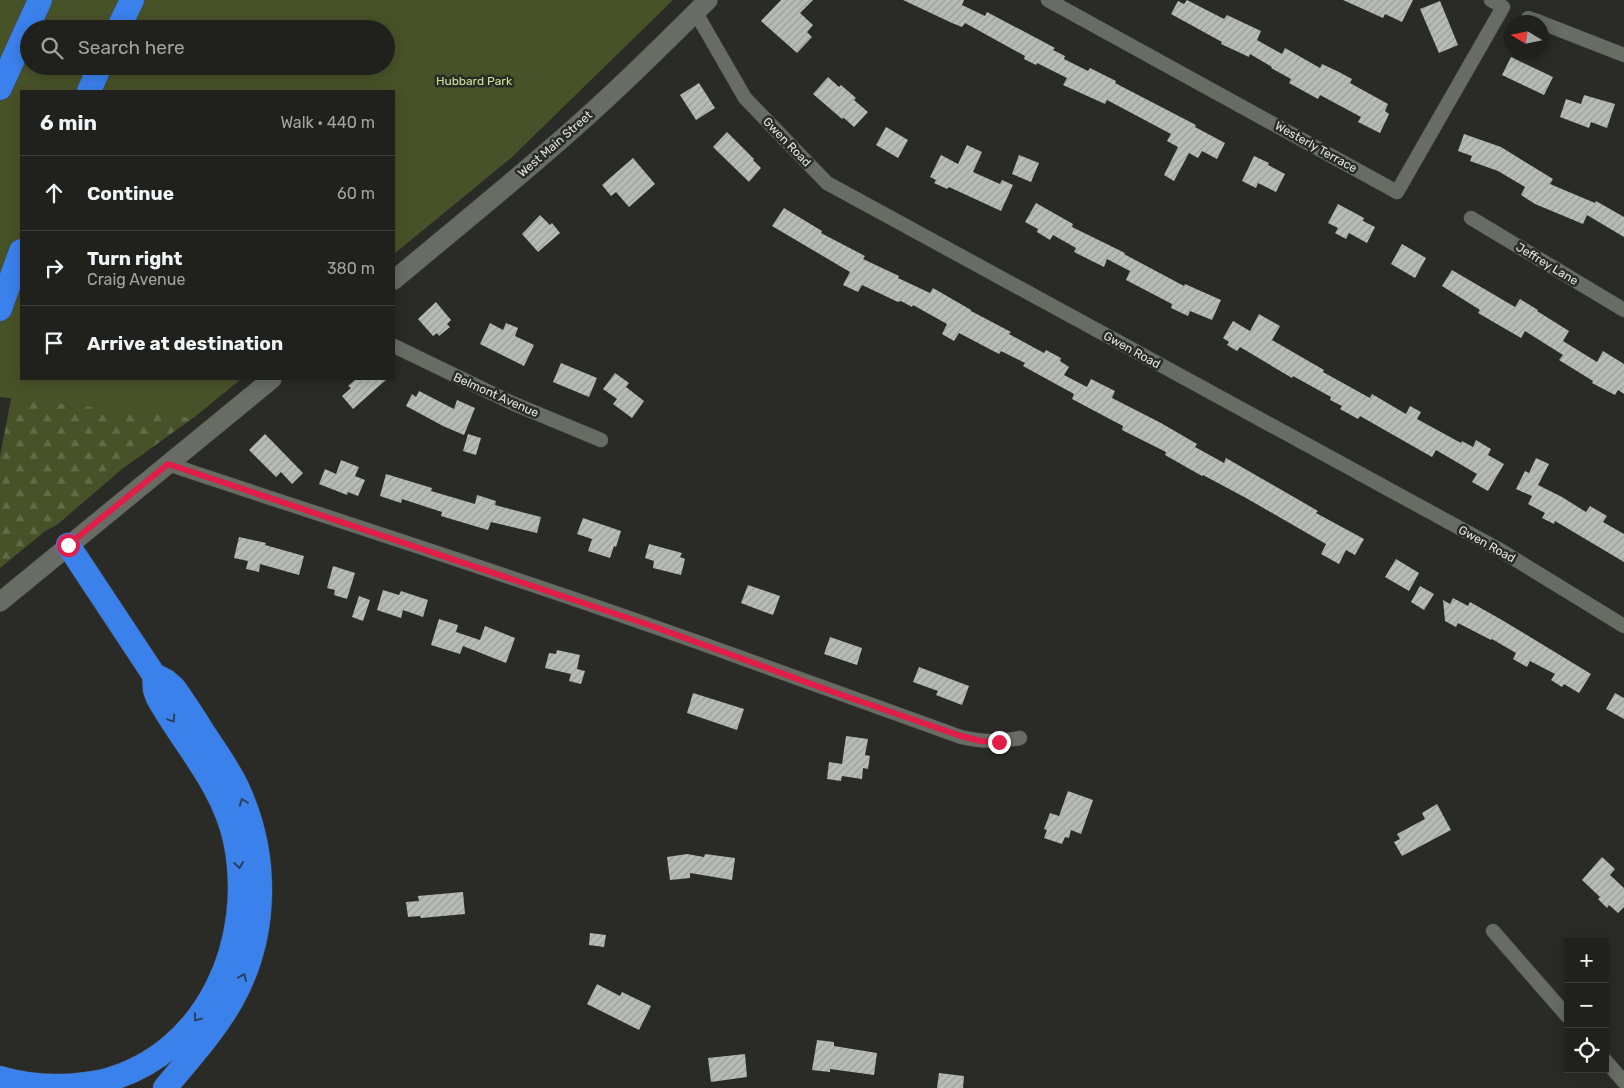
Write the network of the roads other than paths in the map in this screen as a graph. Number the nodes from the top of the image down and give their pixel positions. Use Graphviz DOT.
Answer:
graph roads {
  1 [pos="40,0"];
  2 [pos="132,0"];
  3 [pos="1048,0"];
  4 [pos="1497,3"];
  5 [pos="702,6"];
  6 [pos="31,20"];
  7 [pos="122,20"];
  8 [pos="1549,26"];
  9 [pos="20,36"];
  10 [pos="20,44"];
  11 [pos="1624,54"];
  12 [pos="0,62"];
  13 [pos="96,75"];
  14 [pos="0,88"];
  15 [pos="89,90"];
  16 [pos="1471,218"];
  17 [pos="20,254"];
  18 [pos="395,279"];
  19 [pos="0,309"];
  20 [pos="1624,310"];
  21 [pos="395,346"];
  22 [pos="271,380"];
  23 [pos="601,440"];
  24 [pos="168,464"];
  25 [pos="68,545"];
  26 [pos="0,602"];
  27 [pos="1624,626"];
  28 [pos="154,676"];
  29 [pos="1020,738"];
  30 [pos="1493,931"];
  31 [pos="1564,1012"];
  32 [pos="1609,1065"];
  33 [pos="0,1078"];
  34 [pos="1624,1082"];
  35 [pos="165,1088"];
  1 -- 6 [label="highway"];
  2 -- 7 [label="highway"];
  3 -- 4 [label="street, Westerly Terrace"];
  5 -- 18 [label="main road, West Main Street"];
  5 -- 27 [label="street, Gwen Road"];
  8 -- 11 [label="street"];
  9 -- 12 [label="highway"];
  10 -- 14 [label="highway"];
  13 -- 15 [label="highway"];
  16 -- 20 [label="street, Jeffrey Lane"];
  17 -- 19 [label="highway"];
  21 -- 23 [label="street, Belmont Avenue"];
  22 -- 24 [label="main road"];
  24 -- 25 [label="main road"];
  24 -- 29 [label="street"];
  25 -- 26 [label="main road"];
  25 -- 28 [label="highway"];
  28 -- 33 [label="highway, one-way"];
  35 -- 28 [label="highway, one-way"];
  30 -- 31 [label="street"];
  32 -- 34 [label="street"];
}
